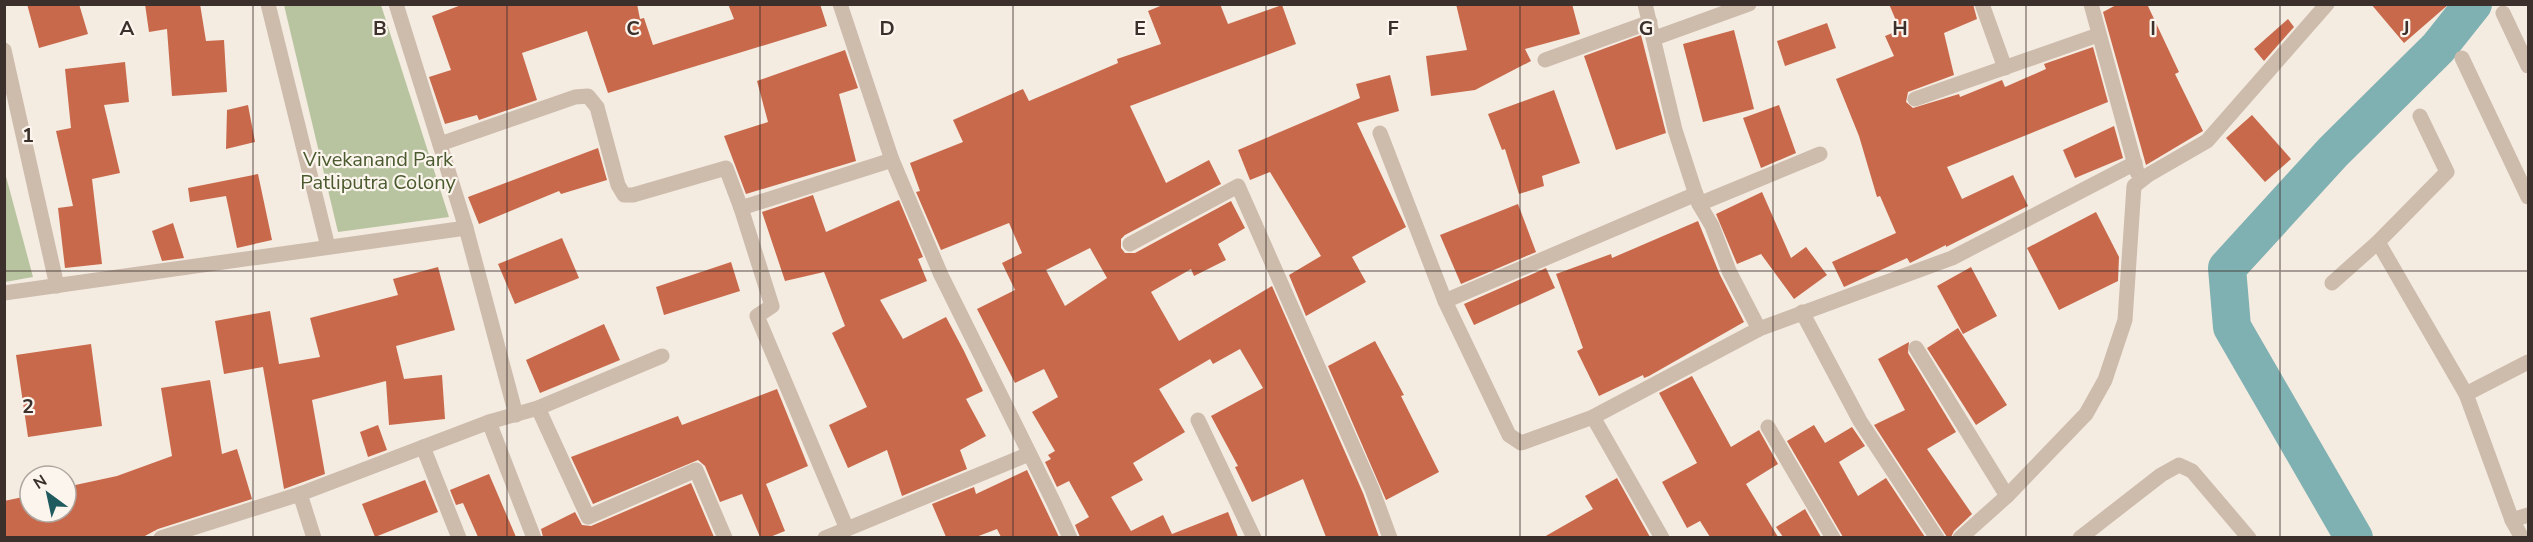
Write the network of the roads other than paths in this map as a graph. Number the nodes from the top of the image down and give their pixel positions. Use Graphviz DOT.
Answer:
graph roads {
  1 [pos="268,4"];
  2 [pos="396,4"];
  3 [pos="840,4"];
  4 [pos="1646,4"];
  5 [pos="1749,4"];
  6 [pos="1982,4"];
  7 [pos="2091,4"];
  8 [pos="2327,4"];
  9 [pos="2503,13"];
  10 [pos="1650,22"];
  11 [pos="2098,35"];
  12 [pos="1655,38"];
  13 [pos="4,50"];
  14 [pos="2462,58"];
  15 [pos="1545,60"];
  16 [pos="2529,66"];
  17 [pos="2005,68"];
  18 [pos="1915,99"];
  19 [pos="2420,116"];
  20 [pos="1380,133"];
  21 [pos="440,144"];
  22 [pos="1820,154"];
  23 [pos="892,160"];
  24 [pos="2135,163"];
  25 [pos="2139,181"];
  26 [pos="2529,197"];
  27 [pos="1697,199"];
  28 [pos="741,208"];
  29 [pos="466,228"];
  30 [pos="2378,242"];
  31 [pos="1130,244"];
  32 [pos="328,247"];
  33 [pos="2332,283"];
  34 [pos="57,286"];
  35 [pos="4,293"];
  36 [pos="1445,301"];
  37 [pos="1802,312"];
  38 [pos="1759,329"];
  39 [pos="1916,348"];
  40 [pos="662,356"];
  41 [pos="2529,362"];
  42 [pos="2466,394"];
  43 [pos="538,408"];
  44 [pos="516,415"];
  45 [pos="1593,417"];
  46 [pos="1198,420"];
  47 [pos="489,422"];
  48 [pos="1768,427"];
  49 [pos="423,447"];
  50 [pos="1029,453"];
  51 [pos="300,494"];
  52 [pos="2007,496"];
  53 [pos="2529,515"];
  54 [pos="2512,520"];
  55 [pos="847,529"];
  56 [pos="161,537"];
  57 [pos="314,537"];
  58 [pos="459,537"];
  59 [pos="534,537"];
  60 [pos="725,537"];
  61 [pos="825,537"];
  62 [pos="1070,537"];
  63 [pos="1254,537"];
  64 [pos="1390,537"];
  65 [pos="1662,537"];
  66 [pos="1833,537"];
  67 [pos="1937,537"];
  68 [pos="1960,537"];
  69 [pos="2080,537"];
  70 [pos="2250,537"];
  71 [pos="2522,537"];
  1 -- 32 [label="street"];
  2 -- 21 [label="street"];
  3 -- 23 [label="street"];
  4 -- 10 [label="street"];
  5 -- 12 [label="street"];
  6 -- 17 [label="street"];
  7 -- 11 [label="street"];
  8 -- 25 [label="street"];
  9 -- 16 [label="street"];
  10 -- 12 [label="street"];
  10 -- 15 [label="street"];
  11 -- 17 [label="street"];
  11 -- 24 [label="street"];
  12 -- 27 [label="street"];
  13 -- 34 [label="street"];
  14 -- 26 [label="street"];
  17 -- 18 [label="street"];
  19 -- 30 [label="street"];
  20 -- 36 [label="street"];
  21 -- 28 [label="street"];
  21 -- 29 [label="street"];
  22 -- 27 [label="street"];
  23 -- 28 [label="street"];
  23 -- 50 [label="street"];
  24 -- 25 [label="street"];
  24 -- 37 [label="street"];
  25 -- 52 [label="street"];
  27 -- 36 [label="street"];
  27 -- 38 [label="street"];
  28 -- 55 [label="street"];
  29 -- 32 [label="street"];
  29 -- 44 [label="street"];
  30 -- 33 [label="street"];
  30 -- 42 [label="street"];
  31 -- 64 [label="street"];
  32 -- 34 [label="street"];
  34 -- 35 [label="street"];
  36 -- 45 [label="street"];
  37 -- 38 [label="street"];
  37 -- 67 [label="street"];
  38 -- 45 [label="street"];
  39 -- 52 [label="street"];
  40 -- 43 [label="street"];
  41 -- 42 [label="street"];
  42 -- 54 [label="street"];
  43 -- 44 [label="street"];
  43 -- 60 [label="street"];
  44 -- 47 [label="street"];
  45 -- 65 [label="street"];
  46 -- 63 [label="street"];
  47 -- 49 [label="street"];
  47 -- 59 [label="street"];
  48 -- 66 [label="street"];
  49 -- 51 [label="street"];
  49 -- 58 [label="street"];
  50 -- 55 [label="street"];
  50 -- 62 [label="street"];
  51 -- 56 [label="street"];
  51 -- 57 [label="street"];
  52 -- 68 [label="street"];
  53 -- 54 [label="street"];
  54 -- 71 [label="street"];
  55 -- 61 [label="street"];
  69 -- 70 [label="street"];
}
